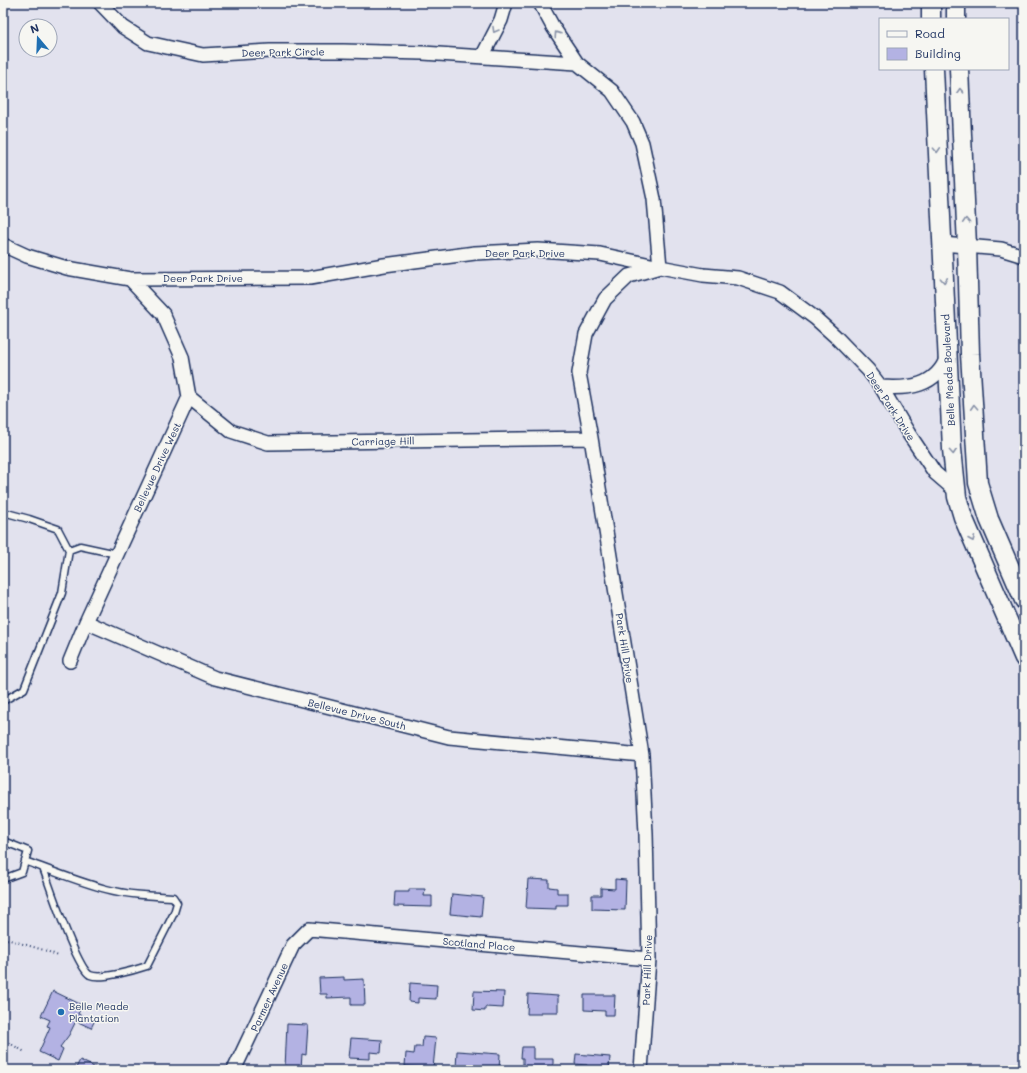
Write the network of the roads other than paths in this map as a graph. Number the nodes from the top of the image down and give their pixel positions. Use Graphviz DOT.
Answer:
graph roads {
  1 [pos="100,3"];
  2 [pos="506,3"];
  3 [pos="540,3"];
  4 [pos="931,3"];
  5 [pos="956,3"];
  6 [pos="931,18"];
  7 [pos="956,18"];
  8 [pos="482,57"];
  9 [pos="577,63"];
  10 [pos="934,70"];
  11 [pos="959,70"];
  12 [pos="962,124"];
  13 [pos="936,125"];
  14 [pos="942,244"];
  15 [pos="3,245"];
  16 [pos="967,246"];
  17 [pos="1024,256"];
  18 [pos="660,267"];
  19 [pos="130,279"];
  20 [pos="948,353"];
  21 [pos="970,354"];
  22 [pos="881,387"];
  23 [pos="189,397"];
  24 [pos="591,438"];
  25 [pos="979,487"];
  26 [pos="957,492"];
  27 [pos="3,512"];
  28 [pos="69,550"];
  29 [pos="117,554"];
  30 [pos="1024,600"];
  31 [pos="86,622"];
  32 [pos="1024,658"];
  33 [pos="70,661"];
  34 [pos="3,701"];
  35 [pos="642,755"];
  36 [pos="3,841"];
  37 [pos="25,861"];
  38 [pos="43,868"];
  39 [pos="3,879"];
  40 [pos="310,929"];
  41 [pos="649,959"];
  42 [pos="234,1070"];
  43 [pos="641,1070"];
  1 -- 8 [label="street, Deer Park Circle"];
  2 -- 8 [label="street, one-way"];
  9 -- 3 [label="street, one-way"];
  4 -- 6 [label="main road"];
  5 -- 7 [label="main road"];
  8 -- 9 [label="street, Deer Park Circle"];
  9 -- 18 [label="street"];
  10 -- 13 [label="main road, Belle Meade Boulevard"];
  12 -- 11 [label="main road, one-way"];
  12 -- 13 [label="main road"];
  16 -- 12 [label="main road, one-way"];
  13 -- 14 [label="main road, Belle Meade Boulevard, one-way"];
  14 -- 16 [label="street"];
  14 -- 20 [label="main road, Belle Meade Boulevard, one-way"];
  15 -- 19 [label="street, Deer Park Drive"];
  16 -- 17 [label="street"];
  16 -- 21 [label="main road"];
  18 -- 19 [label="street, Deer Park Drive"];
  18 -- 22 [label="street, Deer Park Drive"];
  18 -- 24 [label="street, Park Hill Drive"];
  19 -- 23 [label="street"];
  20 -- 21 [label="main road"];
  20 -- 22 [label="street"];
  20 -- 26 [label="main road, Belle Meade Boulevard, one-way"];
  25 -- 21 [label="main road, one-way"];
  22 -- 26 [label="street, Deer Park Drive"];
  23 -- 24 [label="street, Carriage Hill"];
  23 -- 29 [label="street, Bellevue Drive West"];
  24 -- 35 [label="street, Park Hill Drive"];
  25 -- 26 [label="main road"];
  25 -- 30 [label="main road"];
  26 -- 32 [label="main road, Belle Meade Boulevard, one-way"];
  27 -- 28 [label="lane"];
  28 -- 29 [label="lane"];
  28 -- 34 [label="lane"];
  29 -- 31 [label="street, Bellevue Drive West"];
  31 -- 33 [label="street, Bellevue Drive West"];
  31 -- 35 [label="street, Bellevue Drive South"];
  35 -- 41 [label="street, Park Hill Drive"];
  36 -- 37 [label="lane"];
  37 -- 38 [label="lane"];
  37 -- 39 [label="lane"];
  38 -- 38 [label="lane"];
  40 -- 41 [label="street, Scotland Place"];
  40 -- 42 [label="street, Parmer Avenue"];
  41 -- 43 [label="street, Park Hill Drive"];
}
